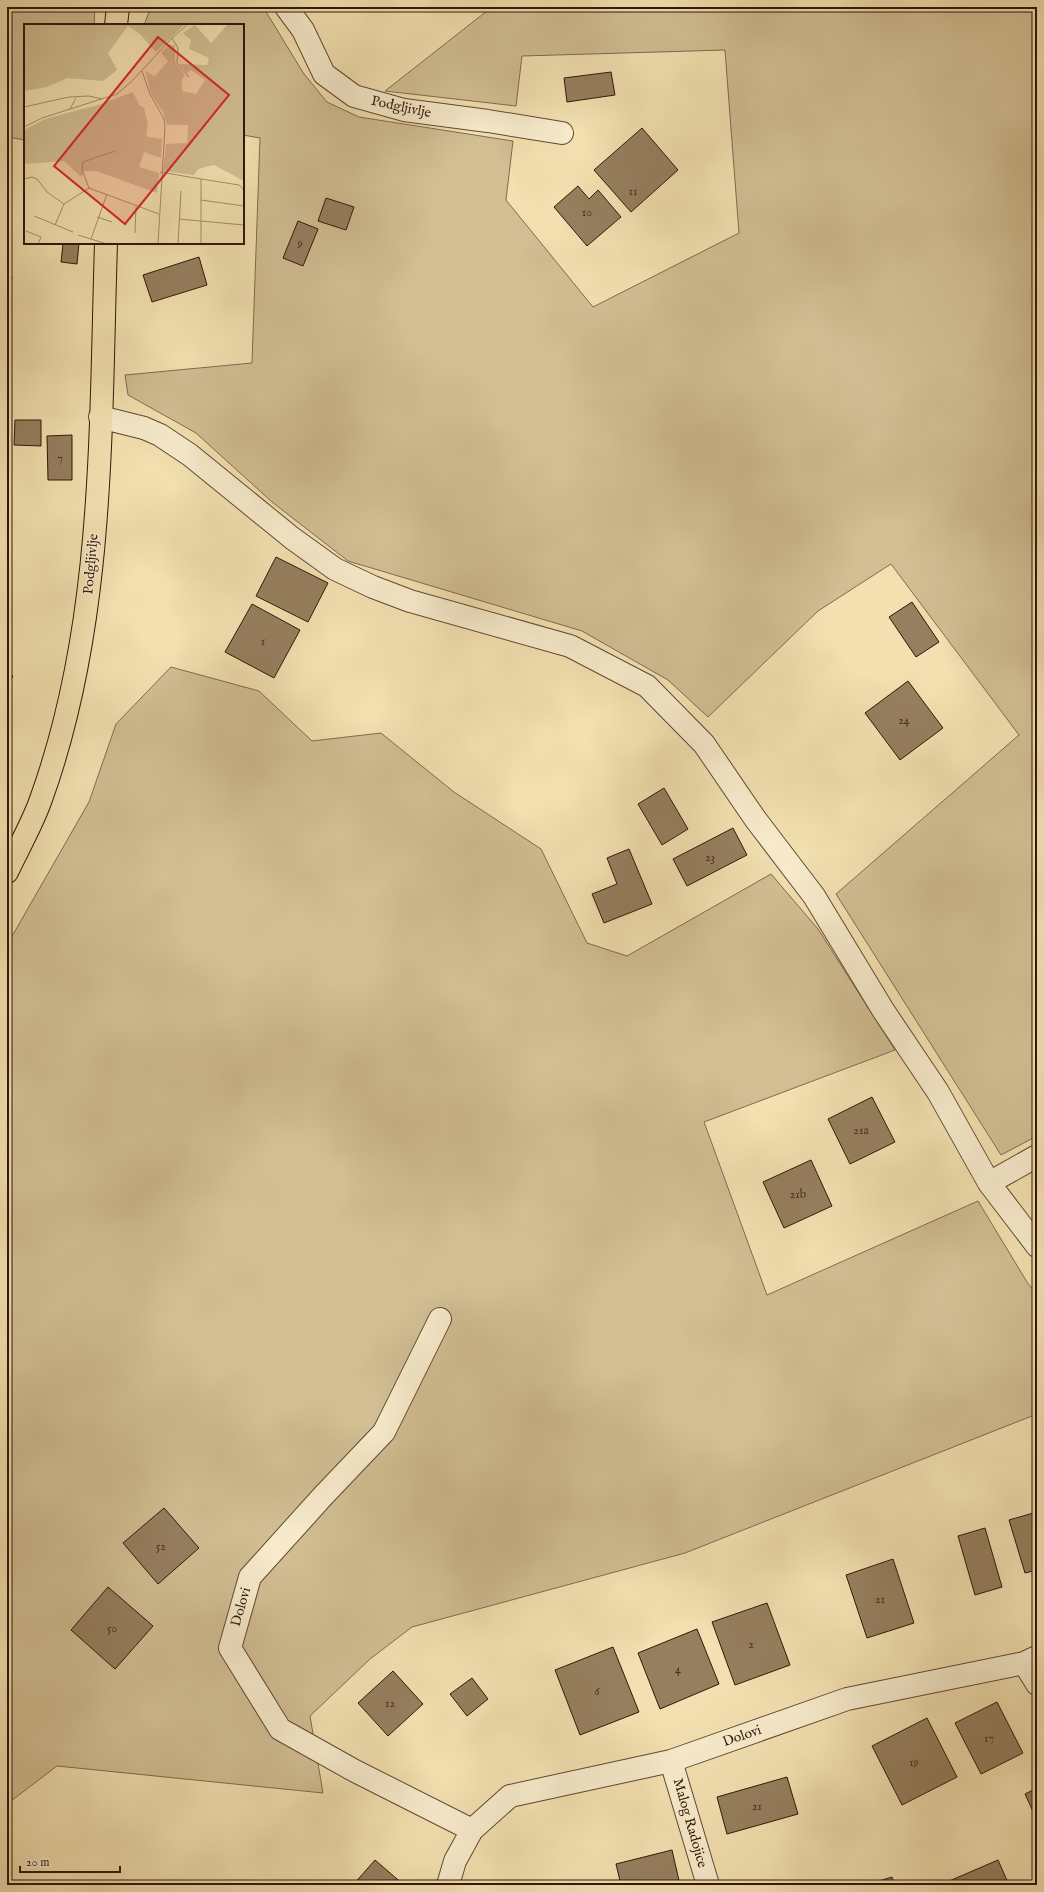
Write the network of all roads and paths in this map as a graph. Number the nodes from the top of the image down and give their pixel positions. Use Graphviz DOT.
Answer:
graph roads {
  1 [pos="118,7"];
  2 [pos="286,7"];
  3 [pos="116,24"];
  4 [pos="562,133"];
  5 [pos="106,244"];
  6 [pos="100,417"];
  7 [pos="7,872"];
  8 [pos="1037,1156"];
  9 [pos="989,1182"];
  10 [pos="1037,1246"];
  11 [pos="440,1319"];
  12 [pos="1031,1660"];
  13 [pos="1037,1684"];
  14 [pos="671,1761"];
  15 [pos="472,1830"];
  16 [pos="448,1885"];
  17 [pos="708,1885"];
  1 -- 3 [label="main road"];
  2 -- 4 [label="street, Podgljivlje"];
  5 -- 6 [label="main road, Podgljivlje"];
  6 -- 7 [label="main road, Podgljivlje"];
  6 -- 9 [label="street"];
  8 -- 9 [label="street"];
  9 -- 10 [label="street"];
  11 -- 15 [label="street, Dolovi"];
  12 -- 13 [label="street, Dolovi"];
  12 -- 14 [label="street, Dolovi"];
  14 -- 15 [label="street, Dolovi"];
  14 -- 17 [label="street, Malog Radojice"];
  15 -- 16 [label="street, Dolovi"];
}
